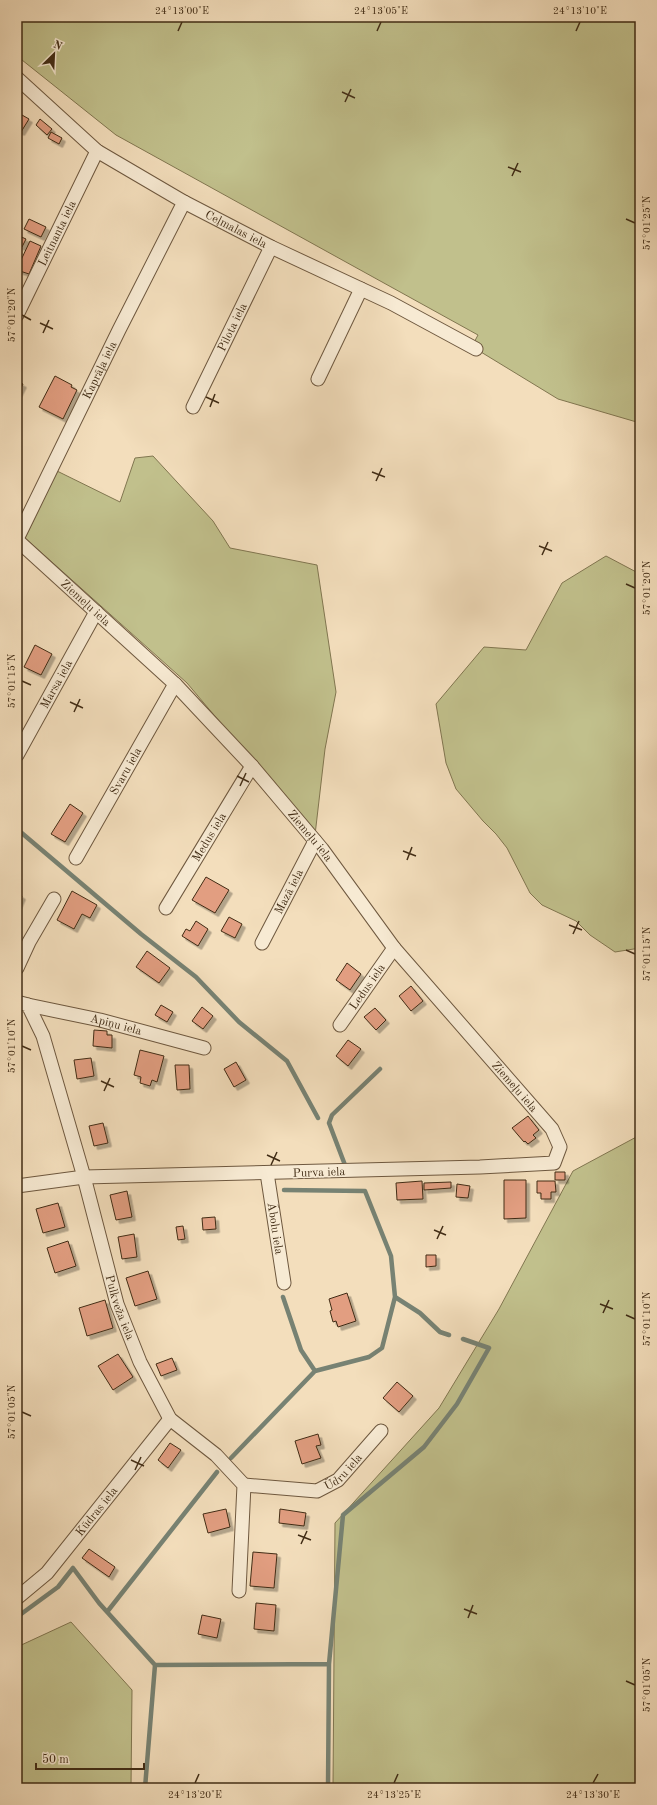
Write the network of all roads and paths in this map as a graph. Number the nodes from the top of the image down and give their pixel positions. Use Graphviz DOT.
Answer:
graph roads {
  1 [pos="17,78"];
  2 [pos="97,151"];
  3 [pos="184,202"];
  4 [pos="270,247"];
  5 [pos="361,289"];
  6 [pos="17,315"];
  7 [pos="476,349"];
  8 [pos="318,379"];
  9 [pos="193,406"];
  10 [pos="17,540"];
  11 [pos="96,612"];
  12 [pos="175,684"];
  13 [pos="17,755"];
  14 [pos="252,766"];
  15 [pos="315,841"];
  16 [pos="76,858"];
  17 [pos="54,899"];
  18 [pos="166,908"];
  19 [pos="262,943"];
  20 [pos="394,948"];
  21 [pos="17,968"];
  22 [pos="23,1003"];
  23 [pos="340,1025"];
  24 [pos="204,1048"];
  25 [pos="554,1163"];
  26 [pos="268,1173"];
  27 [pos="84,1177"];
  28 [pos="17,1186"];
  29 [pos="284,1283"];
  30 [pos="170,1419"];
  31 [pos="381,1431"];
  32 [pos="244,1486"];
  33 [pos="239,1591"];
  34 [pos="17,1598"];
  1 -- 2 [label="street, Ceļmalas iela"];
  2 -- 3 [label="street, Ceļmalas iela"];
  2 -- 6 [label="street, Leitnanta iela"];
  3 -- 4 [label="street, Ceļmalas iela"];
  3 -- 10 [label="street, Kaprāļa iela"];
  4 -- 5 [label="street, Ceļmalas iela"];
  4 -- 9 [label="street, Pilota iela"];
  5 -- 7 [label="street, Ceļmalas iela"];
  5 -- 8 [label="street"];
  10 -- 11 [label="street, Ziemeļu iela"];
  11 -- 12 [label="street, Ziemeļu iela"];
  11 -- 13 [label="street, Marsa iela"];
  12 -- 14 [label="street, Ziemeļu iela"];
  12 -- 16 [label="street, Svaru iela"];
  14 -- 15 [label="street, Ziemeļu iela"];
  14 -- 18 [label="street, Medus iela"];
  15 -- 19 [label="street, Mazā iela"];
  15 -- 20 [label="street, Ziemeļu iela"];
  17 -- 21 [label="street"];
  20 -- 23 [label="street, Ledus iela"];
  20 -- 25 [label="street, Ziemeļu iela"];
  22 -- 24 [label="street, Apiņu iela"];
  22 -- 27 [label="street, Pulkveža iela"];
  25 -- 26 [label="street, Purva iela"];
  26 -- 27 [label="street, Purva iela"];
  26 -- 29 [label="street, Ābolu iela"];
  27 -- 28 [label="street, Purva iela"];
  27 -- 30 [label="street, Pulkveža iela"];
  30 -- 32 [label="street, Pulkveža iela"];
  30 -- 34 [label="street, Kūdras iela"];
  31 -- 32 [label="street, Ūdru iela"];
  32 -- 33 [label="street"];
}
